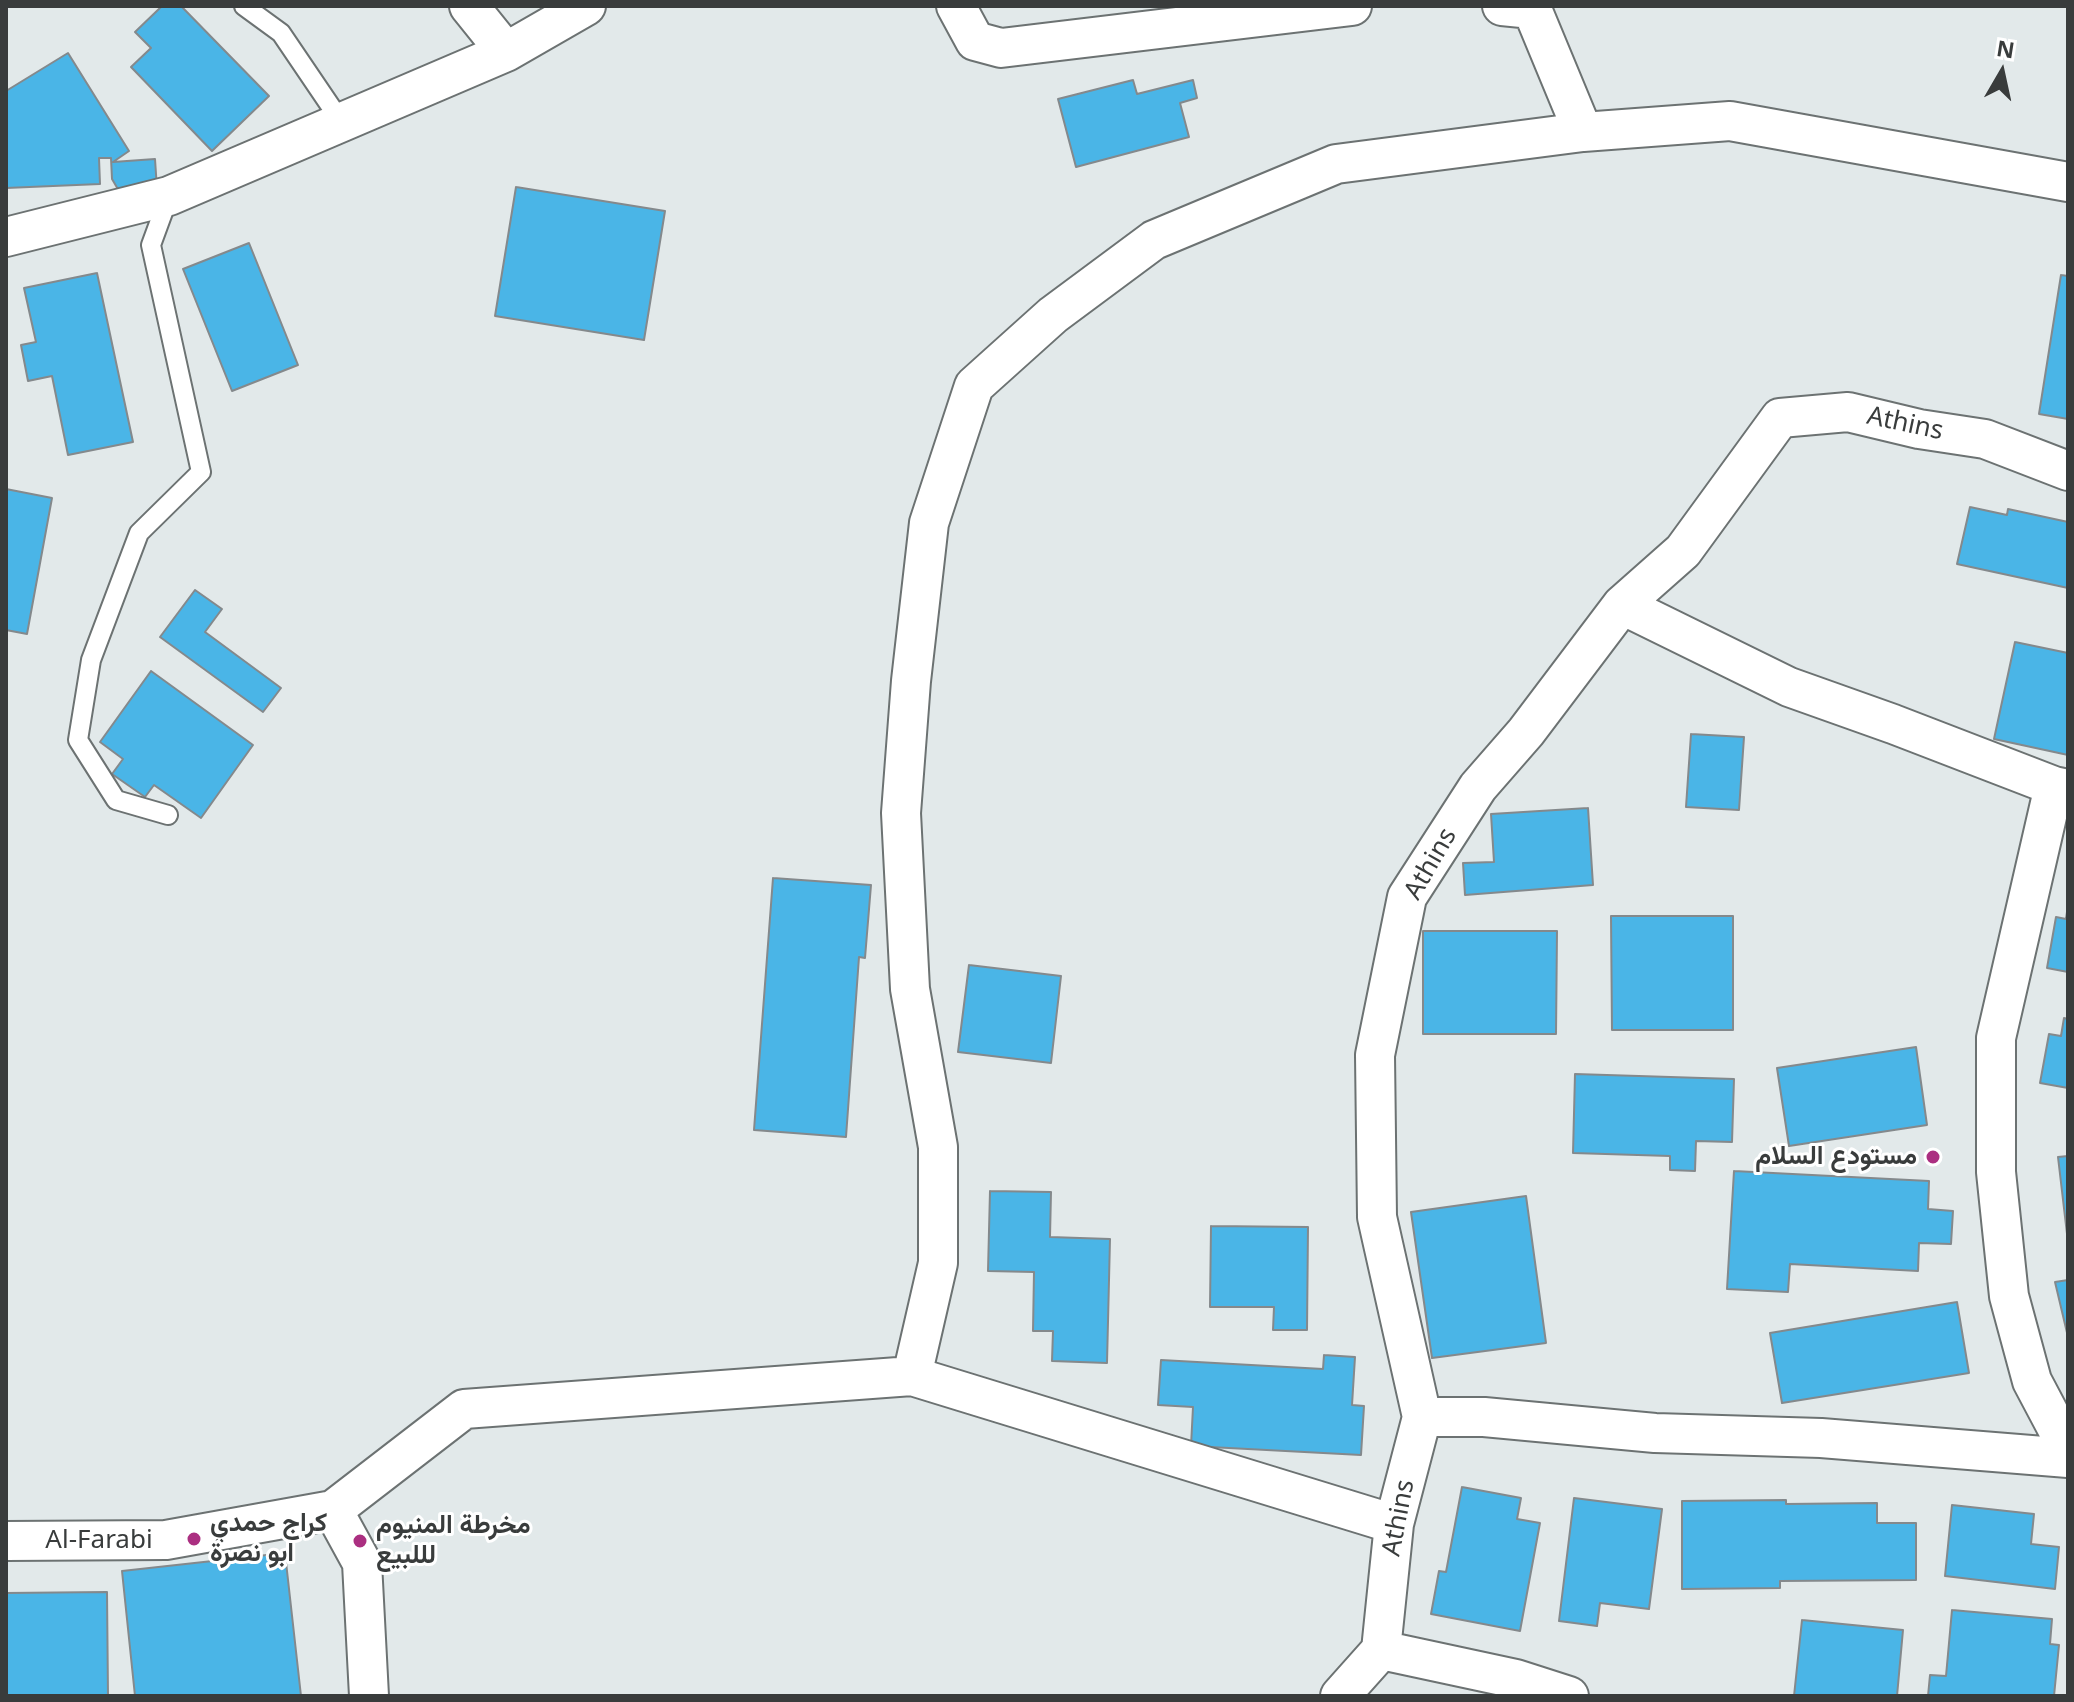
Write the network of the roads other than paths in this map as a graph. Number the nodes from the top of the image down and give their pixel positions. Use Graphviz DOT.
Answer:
graph roads {
  1 [pos="244,6"];
  2 [pos="469,6"];
  3 [pos="586,6"];
  4 [pos="956,6"];
  5 [pos="1352,6"];
  6 [pos="1502,6"];
  7 [pos="506,52"];
  8 [pos="342,123"];
  9 [pos="1583,132"];
  10 [pos="2068,182"];
  11 [pos="169,196"];
  12 [pos="6,237"];
  13 [pos="2068,471"];
  14 [pos="1622,605"];
  15 [pos="2061,788"];
  16 [pos="168,815"];
  17 [pos="912,1376"];
  18 [pos="1422,1417"];
  19 [pos="2068,1449"];
  20 [pos="2068,1458"];
  21 [pos="333,1510"];
  22 [pos="1394,1524"];
  23 [pos="6,1541"];
  24 [pos="1381,1650"];
  25 [pos="369,1696"];
  26 [pos="1340,1696"];
  27 [pos="1569,1696"];
  1 -- 8 [label="lane"];
  2 -- 7 [label="street"];
  3 -- 7 [label="street"];
  4 -- 5 [label="street"];
  6 -- 9 [label="street"];
  7 -- 8 [label="street"];
  8 -- 11 [label="street"];
  9 -- 10 [label="street"];
  9 -- 17 [label="street"];
  11 -- 12 [label="street"];
  11 -- 16 [label="lane"];
  13 -- 14 [label="street, Athins"];
  14 -- 15 [label="street"];
  14 -- 18 [label="street, Athins"];
  15 -- 19 [label="street"];
  17 -- 21 [label="street"];
  17 -- 22 [label="street"];
  18 -- 20 [label="street"];
  18 -- 22 [label="street, Athins"];
  21 -- 23 [label="street, Al-Farabi"];
  21 -- 25 [label="street"];
  22 -- 24 [label="street, Athins"];
  24 -- 26 [label="street"];
  24 -- 27 [label="street"];
}
